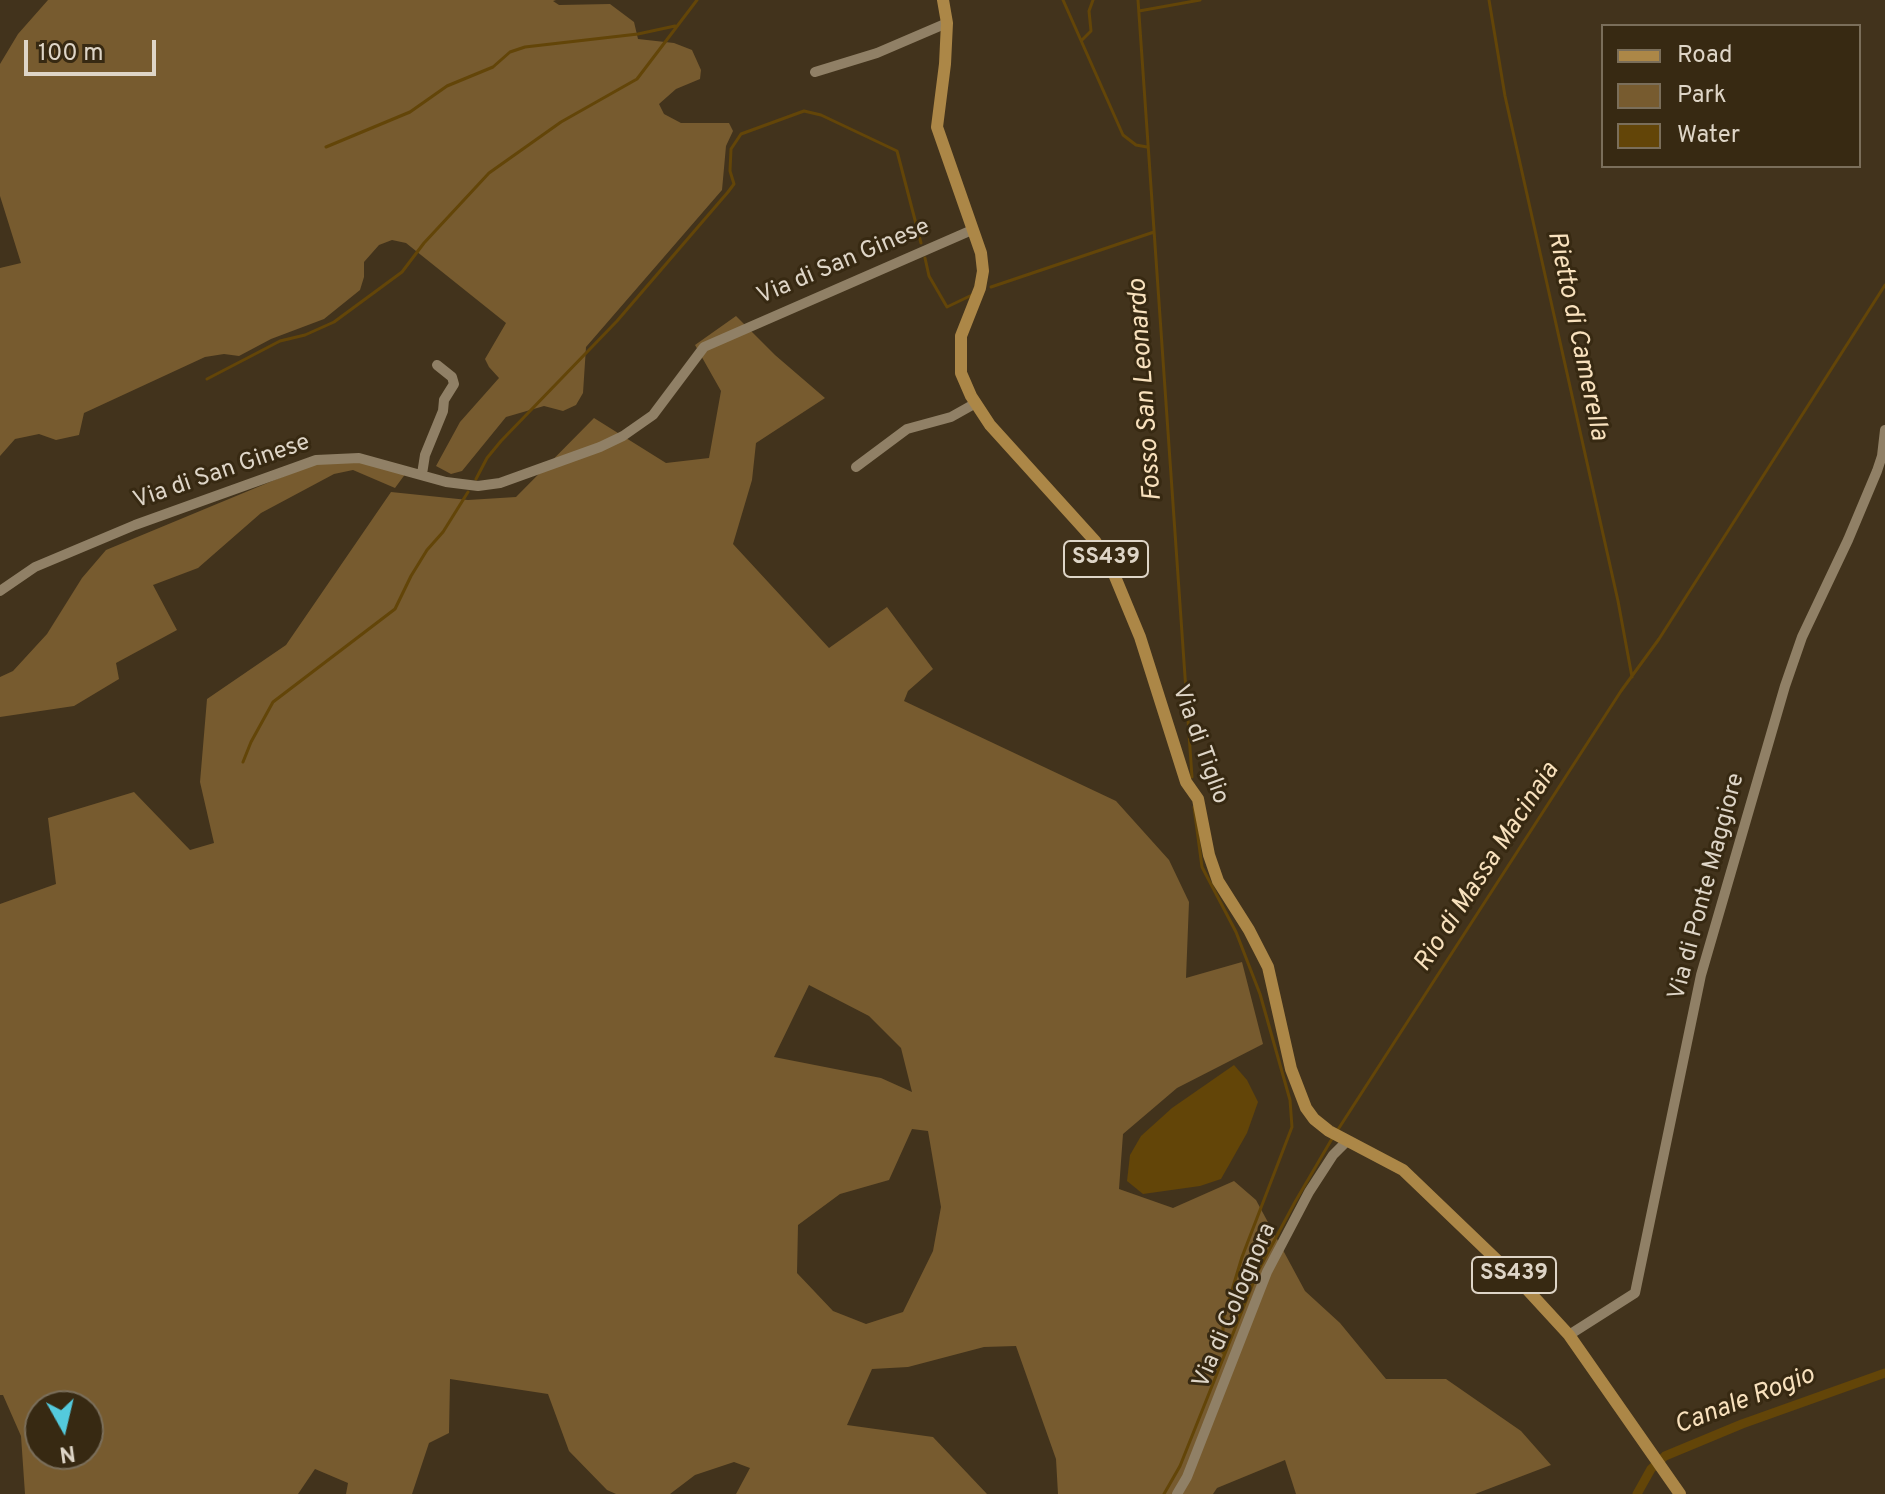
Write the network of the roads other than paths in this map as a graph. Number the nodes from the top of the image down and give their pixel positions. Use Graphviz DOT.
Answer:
graph roads {
  1 [pos="943,0"];
  2 [pos="947,23"];
  3 [pos="815,72"];
  4 [pos="972,230"];
  5 [pos="437,365"];
  6 [pos="976,403"];
  7 [pos="1885,430"];
  8 [pos="856,467"];
  9 [pos="422,474"];
  10 [pos="0,591"];
  11 [pos="1339,1136"];
  12 [pos="1569,1335"];
  13 [pos="1177,1494"];
  14 [pos="1680,1494"];
  1 -- 2 [label="main road, Via di Tiglio / SS439"];
  2 -- 3 [label="street"];
  2 -- 4 [label="main road, Via di Tiglio / SS439"];
  4 -- 6 [label="main road, Via di Tiglio / SS439"];
  4 -- 9 [label="street, Via di San Ginese"];
  5 -- 9 [label="street"];
  6 -- 8 [label="street"];
  6 -- 11 [label="main road, Via di Tiglio / SS439"];
  7 -- 12 [label="street, Via di Ponte Maggiore"];
  9 -- 10 [label="street, Via di San Ginese"];
  11 -- 12 [label="main road, Via di Tiglio / SS439"];
  11 -- 13 [label="street, Via di Colognora"];
  12 -- 14 [label="main road, Via di Tiglio / SS439"];
}
